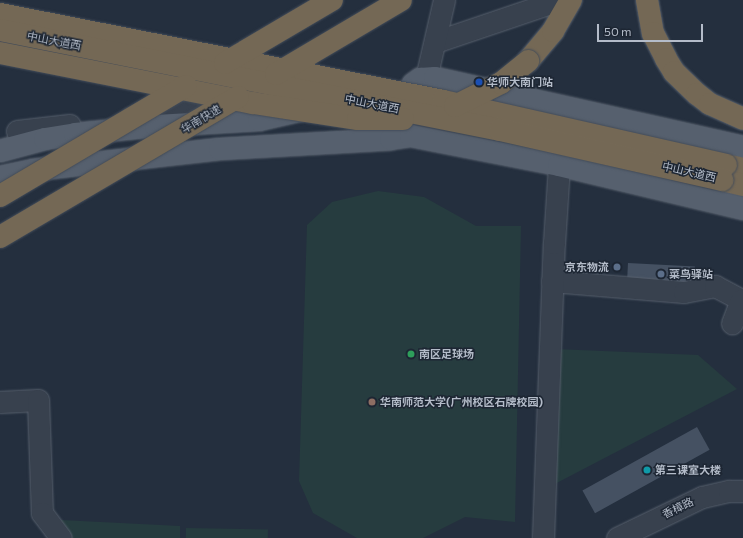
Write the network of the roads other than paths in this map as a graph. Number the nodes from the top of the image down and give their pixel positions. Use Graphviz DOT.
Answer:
graph roads {
  1 [pos="332,0"];
  2 [pos="402,0"];
  3 [pos="559,0"];
  4 [pos="571,0"];
  5 [pos="647,0"];
  6 [pos="448,2"];
  7 [pos="0,14"];
  8 [pos="0,30"];
  9 [pos="434,42"];
  10 [pos="0,53"];
  11 [pos="473,85"];
  12 [pos="415,86"];
  13 [pos="743,119"];
  14 [pos="17,131"];
  15 [pos="411,136"];
  16 [pos="453,144"];
  17 [pos="743,147"];
  18 [pos="0,151"];
  19 [pos="560,165"];
  20 [pos="734,175"];
  21 [pos="0,177"];
  22 [pos="0,196"];
  23 [pos="743,209"];
  24 [pos="0,237"];
  25 [pos="552,281"];
  26 [pos="732,324"];
  27 [pos="0,402"];
  28 [pos="743,491"];
  29 [pos="61,538"];
  30 [pos="543,538"];
  31 [pos="617,538"];
  1 -- 22 [label="highway, bridge"];
  2 -- 24 [label="highway, 华南快速, bridge"];
  3 -- 9 [label="street"];
  4 -- 10 [label="highway, bridge"];
  5 -- 13 [label="highway"];
  6 -- 9 [label="street"];
  7 -- 20 [label="highway, 中山大道西, bridge"];
  8 -- 20 [label="highway, 中山大道西, bridge"];
  9 -- 12 [label="street"];
  11 -- 12 [label="main road"];
  11 -- 16 [label="main road"];
  11 -- 17 [label="main road"];
  12 -- 14 [label="street"];
  12 -- 15 [label="main road"];
  12 -- 18 [label="main road"];
  15 -- 16 [label="main road"];
  15 -- 21 [label="main road"];
  16 -- 19 [label="main road"];
  19 -- 23 [label="main road"];
  19 -- 25 [label="street"];
  25 -- 26 [label="street"];
  25 -- 30 [label="street"];
  27 -- 29 [label="street"];
  28 -- 31 [label="street, 香樟路"];
}
